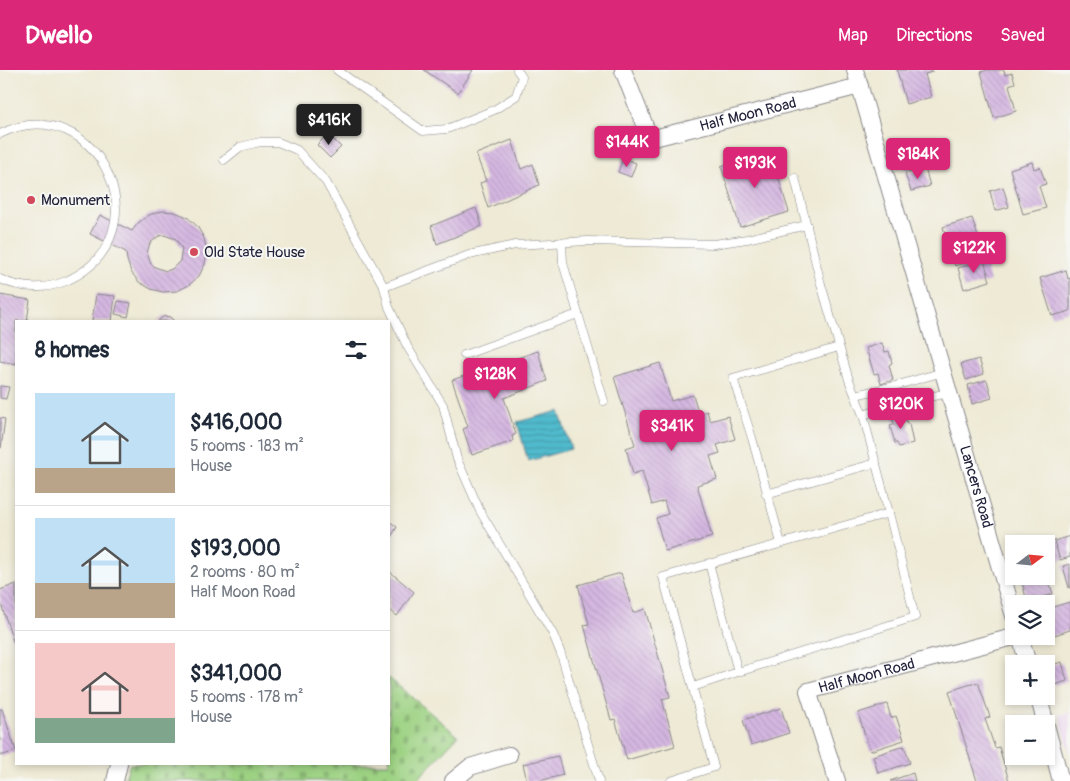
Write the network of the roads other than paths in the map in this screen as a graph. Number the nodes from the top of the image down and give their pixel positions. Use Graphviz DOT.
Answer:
graph roads {
  1 [pos="337,70"];
  2 [pos="517,70"];
  3 [pos="623,70"];
  4 [pos="856,70"];
  5 [pos="860,86"];
  6 [pos="0,134"];
  7 [pos="224,160"];
  8 [pos="796,178"];
  9 [pos="807,225"];
  10 [pos="562,242"];
  11 [pos="0,279"];
  12 [pos="384,287"];
  13 [pos="578,314"];
  14 [pos="839,347"];
  15 [pos="464,355"];
  16 [pos="943,372"];
  17 [pos="949,393"];
  18 [pos="855,395"];
  19 [pos="604,401"];
  20 [pos="863,415"];
  21 [pos="876,463"];
  22 [pos="766,494"];
  23 [pos="889,513"];
  24 [pos="780,543"];
  25 [pos="709,563"];
  26 [pos="1008,595"];
  27 [pos="1005,639"];
  28 [pos="738,672"];
  29 [pos="693,687"];
  30 [pos="509,756"];
  31 [pos="1055,758"];
  32 [pos="119,765"];
  33 [pos="115,781"];
  34 [pos="453,781"];
  35 [pos="599,781"];
  36 [pos="671,781"];
  37 [pos="837,781"];
  38 [pos="1061,781"];
  1 -- 2 [label="lane"];
  3 -- 5 [label="street, Half Moon Road"];
  4 -- 5 [label="street, Lancers Road"];
  5 -- 16 [label="street, Lancers Road"];
  6 -- 11 [label="lane"];
  7 -- 12 [label="lane"];
  8 -- 9 [label="lane"];
  9 -- 10 [label="lane"];
  9 -- 14 [label="lane"];
  10 -- 12 [label="lane"];
  10 -- 13 [label="lane"];
  12 -- 35 [label="lane"];
  13 -- 15 [label="lane"];
  13 -- 19 [label="lane"];
  14 -- 18 [label="lane"];
  14 -- 22 [label="lane"];
  16 -- 17 [label="street, Lancers Road"];
  16 -- 18 [label="lane"];
  17 -- 20 [label="lane"];
  17 -- 26 [label="street, Lancers Road"];
  18 -- 20 [label="lane"];
  20 -- 21 [label="lane"];
  21 -- 22 [label="lane"];
  21 -- 23 [label="lane"];
  22 -- 24 [label="lane"];
  23 -- 24 [label="lane"];
  23 -- 28 [label="lane"];
  24 -- 25 [label="lane"];
  25 -- 28 [label="lane"];
  25 -- 29 [label="lane"];
  27 -- 37 [label="street, Half Moon Road"];
  28 -- 29 [label="lane"];
  29 -- 36 [label="lane"];
  30 -- 34 [label="street"];
  31 -- 38 [label="street"];
  32 -- 33 [label="street"];
}
